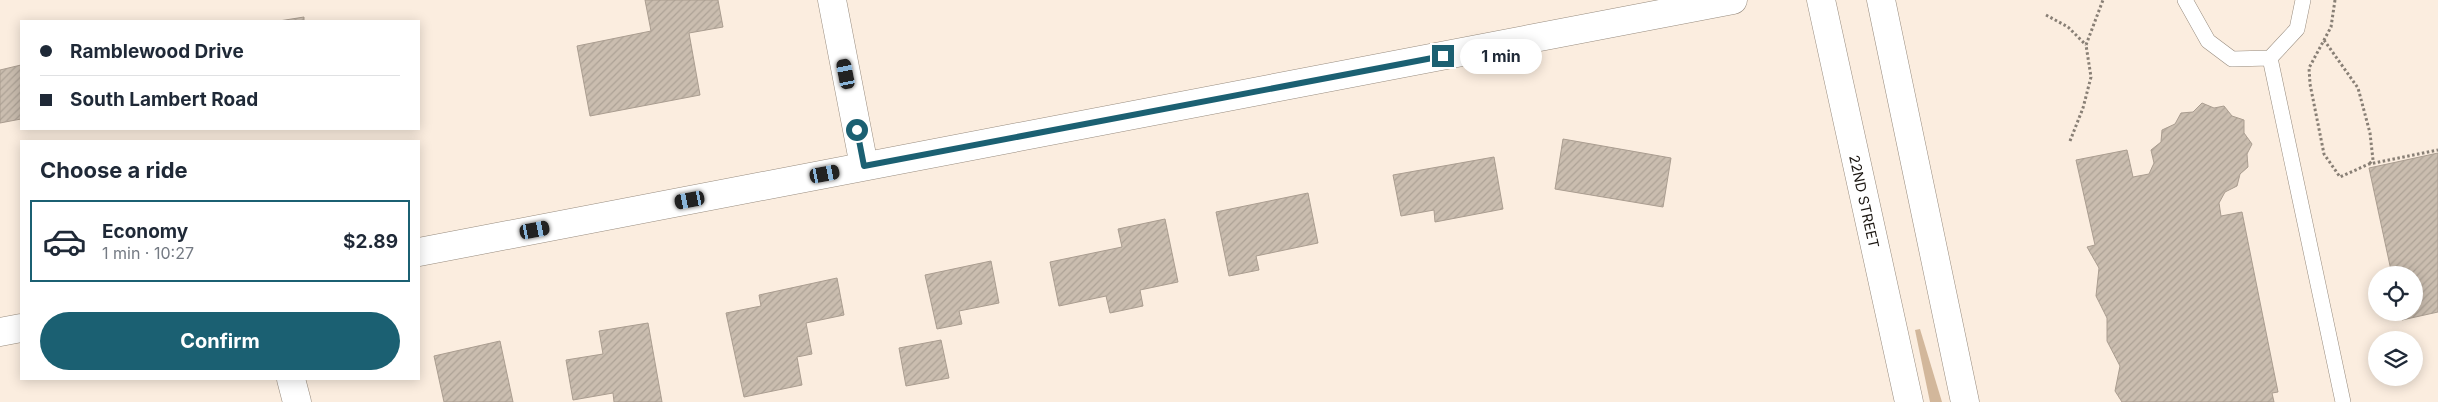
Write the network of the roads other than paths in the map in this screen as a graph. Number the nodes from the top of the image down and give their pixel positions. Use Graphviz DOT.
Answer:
graph roads {
  1 [pos="832,0"];
  2 [pos="1733,0"];
  3 [pos="1821,0"];
  4 [pos="1881,0"];
  5 [pos="2185,0"];
  6 [pos="2303,0"];
  7 [pos="2270,58"];
  8 [pos="864,166"];
  9 [pos="420,252"];
  10 [pos="20,328"];
  11 [pos="0,332"];
  12 [pos="291,380"];
  13 [pos="297,402"];
  14 [pos="1909,402"];
  15 [pos="1965,402"];
  16 [pos="2343,402"];
  1 -- 8 [label="street"];
  2 -- 8 [label="street"];
  3 -- 14 [label="street, 22ND STREET"];
  4 -- 15 [label="street"];
  5 -- 7 [label="lane"];
  6 -- 7 [label="lane"];
  7 -- 16 [label="lane"];
  8 -- 9 [label="street"];
  10 -- 11 [label="street"];
  12 -- 13 [label="street"];
}
